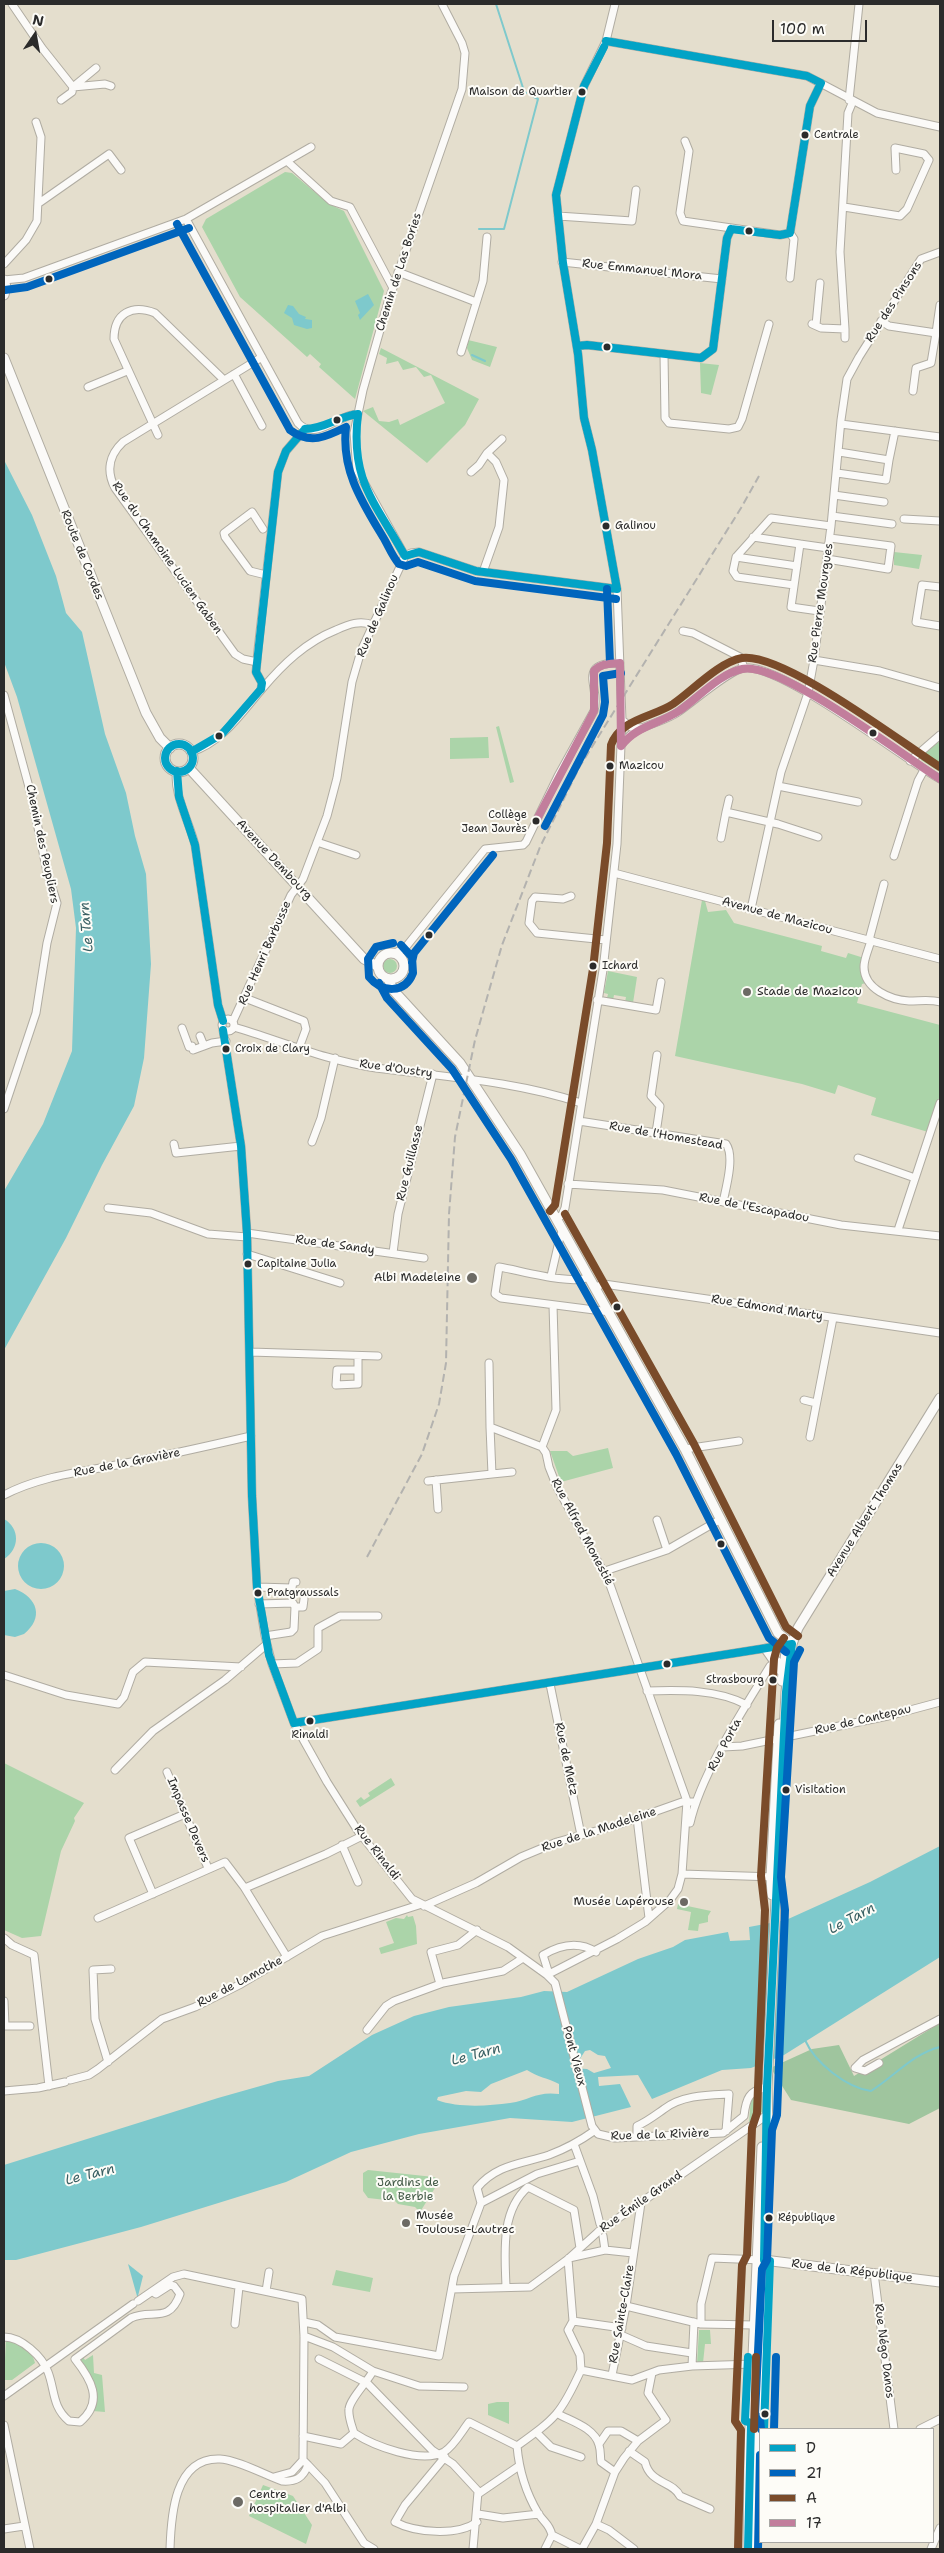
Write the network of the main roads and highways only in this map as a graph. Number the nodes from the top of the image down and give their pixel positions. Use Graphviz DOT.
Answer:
graph roads {
  1 [pos="4,280"];
  2 [pos="5,293"];
  3 [pos="4,358"];
  4 [pos="170,748"];
  5 [pos="189,768"];
  6 [pos="379,962"];
  7 [pos="398,977"];
  8 [pos="388,979"];
  9 [pos="400,996"];
  10 [pos="940,1398"];
  11 [pos="792,1644"];
  12 [pos="766,1650"];
  13 [pos="780,1661"];
  14 [pos="781,1737"];
  15 [pos="760,2260"];
  16 [pos="940,2282"];
  17 [pos="758,2499"];
  18 [pos="757,2516"];
  19 [pos="748,2549"];
  20 [pos="754,2549"];
  1 -- 2 [label="main road"];
  3 -- 4 [label="main road, Route de Cordes"];
  4 -- 5 [label="main road"];
  4 -- 5 [label="main road"];
  5 -- 6 [label="main road, Avenue Dembourg"];
  6 -- 7 [label="main road"];
  6 -- 8 [label="main road"];
  7 -- 8 [label="main road"];
  7 -- 9 [label="main road"];
  8 -- 9 [label="main road"];
  9 -- 11 [label="main road"];
  10 -- 11 [label="main road, Avenue Albert Thomas"];
  11 -- 13 [label="main road"];
  11 -- 14 [label="main road"];
  12 -- 13 [label="main road"];
  13 -- 14 [label="main road"];
  14 -- 15 [label="main road"];
  15 -- 16 [label="main road, Rue de la République"];
  15 -- 17 [label="main road"];
  15 -- 19 [label="main road"];
  17 -- 18 [label="main road"];
  18 -- 20 [label="main road"];
}
